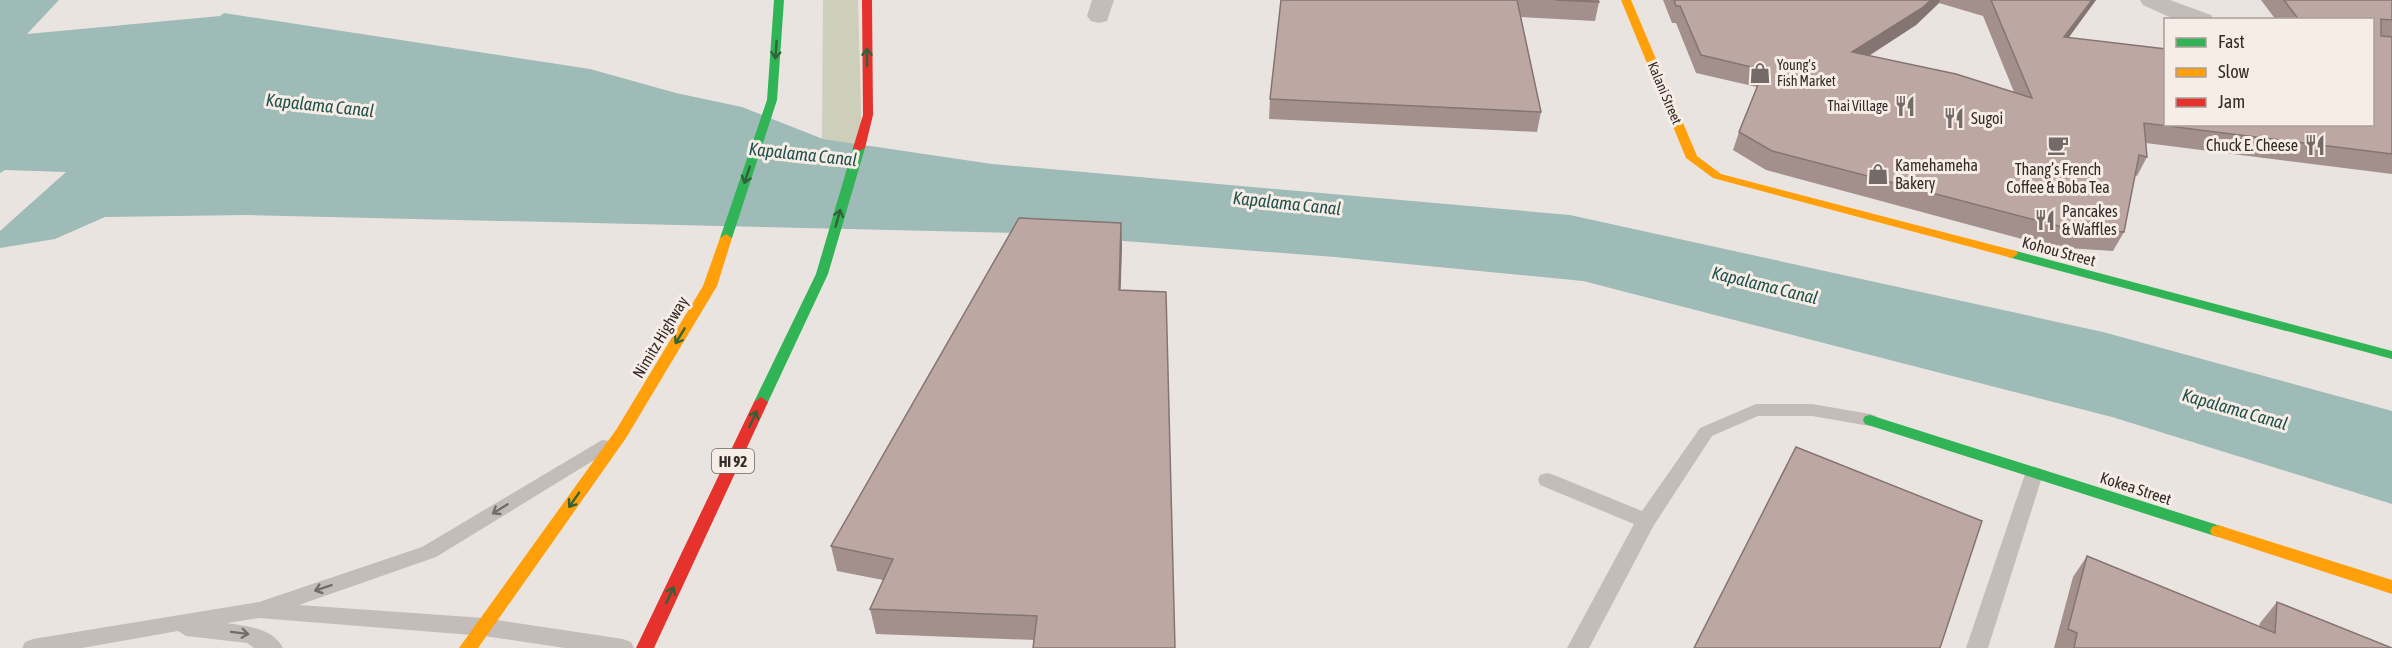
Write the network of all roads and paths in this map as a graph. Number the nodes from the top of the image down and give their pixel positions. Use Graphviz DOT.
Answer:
graph roads {
  1 [pos="779,0"];
  2 [pos="867,0"];
  3 [pos="1626,0"];
  4 [pos="2151,0"];
  5 [pos="2196,18"];
  6 [pos="1717,176"];
  7 [pos="2392,355"];
  8 [pos="1870,420"];
  9 [pos="621,434"];
  10 [pos="2034,474"];
  11 [pos="1547,480"];
  12 [pos="1646,521"];
  13 [pos="2392,587"];
  14 [pos="259,610"];
  15 [pos="162,625"];
  16 [pos="484,627"];
  17 [pos="33,648"];
  18 [pos="272,648"];
  19 [pos="468,648"];
  20 [pos="623,648"];
  21 [pos="645,648"];
  22 [pos="1578,648"];
  23 [pos="1977,648"];
  1 -- 9 [label="main road, Nimitz Highway, one-way"];
  21 -- 2 [label="main road, HI 92, one-way"];
  3 -- 6 [label="main road, Kalani Street"];
  4 -- 5 [label="street"];
  6 -- 7 [label="main road, Kohou Street"];
  8 -- 10 [label="main road, Kokea Street"];
  8 -- 12 [label="lane"];
  9 -- 14 [label="lane, one-way"];
  9 -- 16 [label="main road, Nimitz Highway, one-way"];
  10 -- 13 [label="main road, Kokea Street"];
  10 -- 23 [label="lane"];
  11 -- 12 [label="lane"];
  12 -- 22 [label="lane"];
  14 -- 15 [label="lane"];
  14 -- 16 [label="lane"];
  15 -- 17 [label="lane"];
  15 -- 18 [label="lane, one-way"];
  16 -- 19 [label="main road, Nimitz Highway"];
  16 -- 20 [label="lane"];
}
